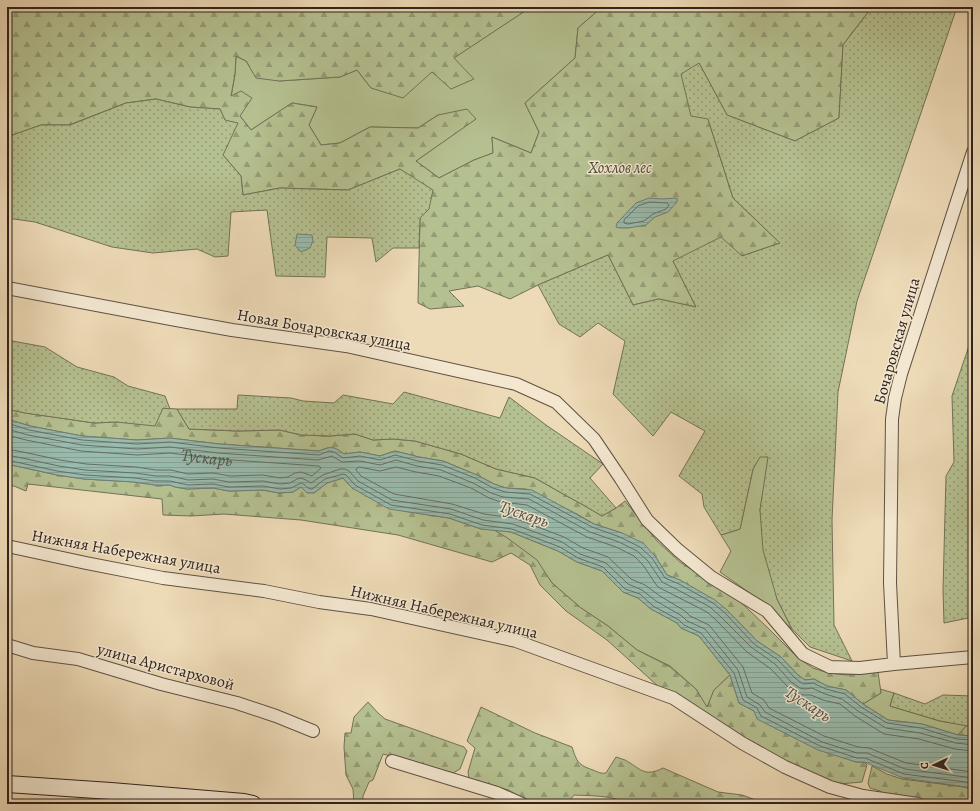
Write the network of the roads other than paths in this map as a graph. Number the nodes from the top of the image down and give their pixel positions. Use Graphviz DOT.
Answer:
graph roads {
  1 [pos="973,152"];
  2 [pos="7,288"];
  3 [pos="7,546"];
  4 [pos="7,645"];
  5 [pos="973,657"];
  6 [pos="894,664"];
  7 [pos="313,731"];
  8 [pos="392,761"];
  9 [pos="7,784"];
  10 [pos="253,804"];
  11 [pos="522,804"];
  12 [pos="918,804"];
  1 -- 6 [label="street, Бочаровская улица"];
  2 -- 6 [label="street, Новая Бочаровская улица"];
  3 -- 12 [label="street, Нижняя Набережная улица"];
  4 -- 7 [label="street, улица Аристарховой"];
  5 -- 6 [label="street"];
  8 -- 11 [label="street"];
  9 -- 10 [label="street"];
}
